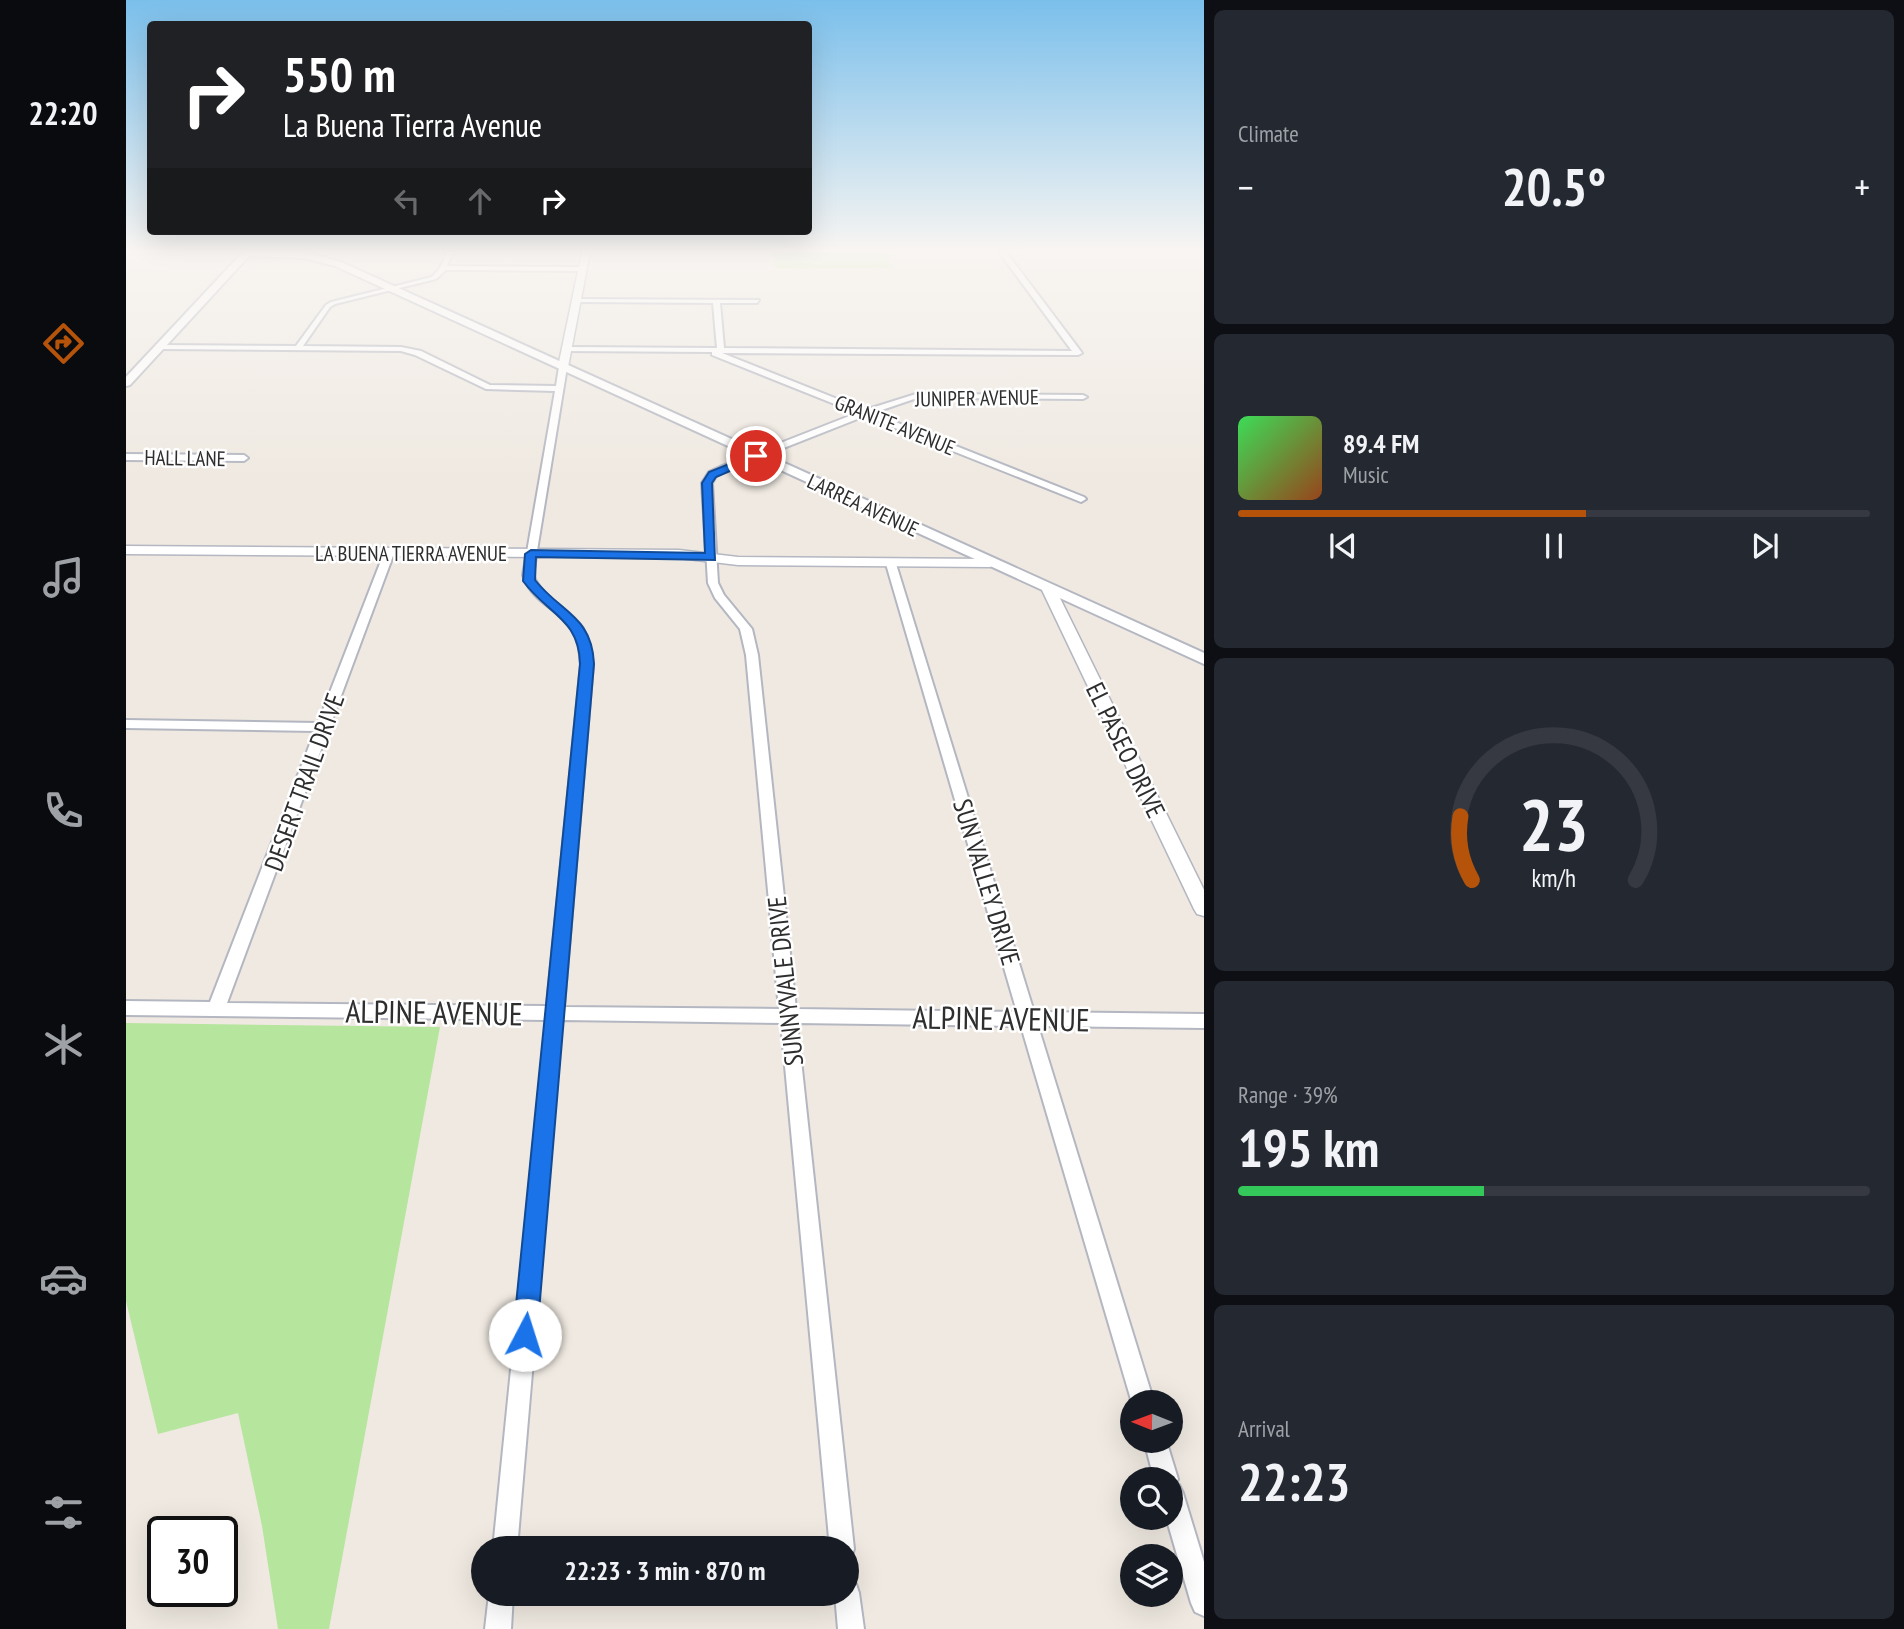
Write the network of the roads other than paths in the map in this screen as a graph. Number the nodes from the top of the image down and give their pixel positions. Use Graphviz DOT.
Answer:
graph roads {
  1 [pos="177,328"];
  2 [pos="312,328"];
  3 [pos="479,328"];
  4 [pos="572,328"];
  5 [pos="719,328"];
  6 [pos="1059,328"];
  7 [pos="160,346"];
  8 [pos="299,347"];
  9 [pos="568,349"];
  10 [pos="710,351"];
  11 [pos="721,351"];
  12 [pos="564,367"];
  13 [pos="126,383"];
  14 [pos="560,389"];
  15 [pos="1083,397"];
  16 [pos="864,413"];
  17 [pos="756,456"];
  18 [pos="126,457"];
  19 [pos="244,458"];
  20 [pos="1081,499"];
  21 [pos="126,550"];
  22 [pos="389,553"];
  23 [pos="531,554"];
  24 [pos="711,557"];
  25 [pos="990,563"];
  26 [pos="891,564"];
  27 [pos="1049,590"];
  28 [pos="1204,659"];
  29 [pos="126,724"];
  30 [pos="324,727"];
  31 [pos="1204,909"];
  32 [pos="126,1007"];
  33 [pos="216,1009"];
  34 [pos="554,1014"];
  35 [pos="788,1016"];
  36 [pos="1028,1018"];
  37 [pos="1204,1021"];
  38 [pos="1139,1390"];
  39 [pos="1182,1530"];
  40 [pos="506,1536"];
  41 [pos="841,1536"];
  42 [pos="1204,1603"];
  43 [pos="500,1606"];
  44 [pos="848,1606"];
  45 [pos="498,1629"];
  46 [pos="851,1629"];
  1 -- 7 [label="main road"];
  2 -- 8 [label="street"];
  3 -- 12 [label="main road, LARREA AVENUE"];
  4 -- 9 [label="street"];
  5 -- 11 [label="street"];
  6 -- 11 [label="street"];
  7 -- 8 [label="street"];
  7 -- 13 [label="main road"];
  8 -- 14 [label="street"];
  9 -- 10 [label="street"];
  9 -- 12 [label="street"];
  10 -- 11 [label="street"];
  10 -- 16 [label="street, GRANITE AVENUE"];
  12 -- 14 [label="street"];
  12 -- 17 [label="main road, LARREA AVENUE"];
  14 -- 23 [label="street"];
  15 -- 16 [label="street, JUNIPER AVENUE"];
  16 -- 17 [label="street, JUNIPER AVENUE"];
  16 -- 20 [label="street, GRANITE AVENUE"];
  17 -- 24 [label="street, SUNNYVALE DRIVE"];
  17 -- 25 [label="main road, LARREA AVENUE"];
  18 -- 19 [label="street, HALL LANE"];
  21 -- 22 [label="street, LA BUENA TIERRA AVENUE"];
  22 -- 23 [label="street, LA BUENA TIERRA AVENUE"];
  22 -- 30 [label="street, DESERT TRAIL DRIVE"];
  23 -- 24 [label="street, LA BUENA TIERRA AVENUE"];
  23 -- 34 [label="street"];
  24 -- 26 [label="street, LA BUENA TIERRA AVENUE"];
  24 -- 35 [label="street, SUNNYVALE DRIVE"];
  25 -- 26 [label="street, LA BUENA TIERRA AVENUE"];
  25 -- 27 [label="main road, LARREA AVENUE"];
  26 -- 36 [label="street, SUN VALLEY DRIVE"];
  27 -- 28 [label="main road, LARREA AVENUE"];
  27 -- 31 [label="street, EL PASEO DRIVE"];
  29 -- 30 [label="street"];
  30 -- 33 [label="street, DESERT TRAIL DRIVE"];
  32 -- 33 [label="street, ALPINE AVENUE"];
  33 -- 34 [label="street, ALPINE AVENUE"];
  34 -- 35 [label="street, ALPINE AVENUE"];
  34 -- 40 [label="street"];
  35 -- 36 [label="street, ALPINE AVENUE"];
  35 -- 41 [label="street, SUNNYVALE DRIVE"];
  36 -- 37 [label="street, ALPINE AVENUE"];
  36 -- 38 [label="street, SUN VALLEY DRIVE"];
  39 -- 42 [label="street"];
  43 -- 45 [label="street"];
  44 -- 46 [label="street"];
}
